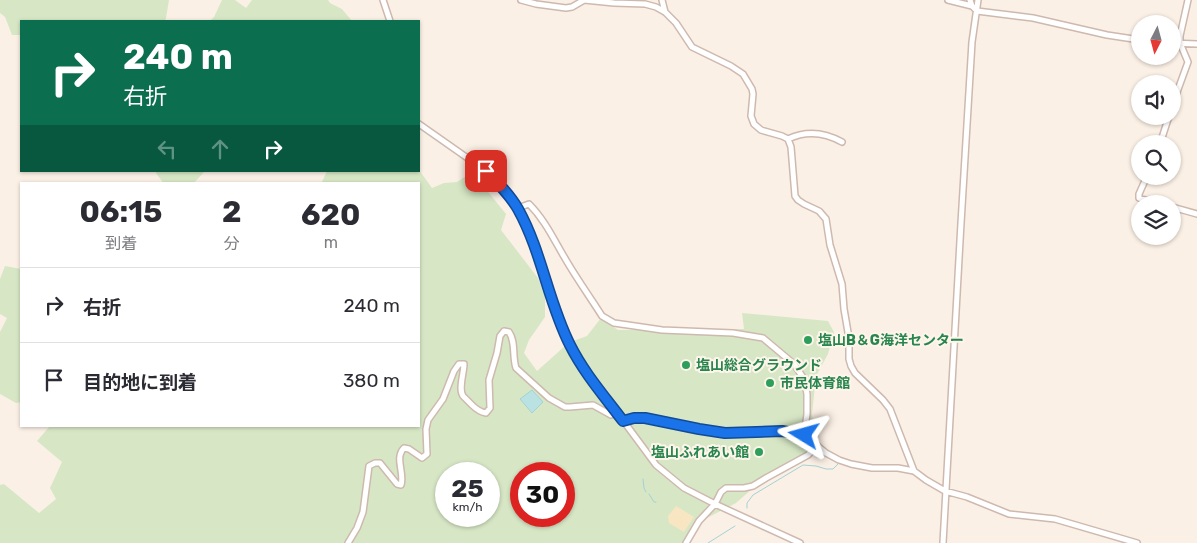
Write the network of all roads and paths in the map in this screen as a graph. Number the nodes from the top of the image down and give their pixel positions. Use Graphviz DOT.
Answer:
graph roads {
  1 [pos="384,0"];
  2 [pos="521,0"];
  3 [pos="662,0"];
  4 [pos="948,0"];
  5 [pos="978,0"];
  6 [pos="1188,0"];
  7 [pos="971,3"];
  8 [pos="977,11"];
  9 [pos="665,12"];
  10 [pos="390,20"];
  11 [pos="1181,32"];
  12 [pos="1131,39"];
  13 [pos="1181,43"];
  14 [pos="1197,44"];
  15 [pos="1181,45"];
  16 [pos="1181,81"];
  17 [pos="420,125"];
  18 [pos="788,139"];
  19 [pos="842,142"];
  20 [pos="518,208"];
  21 [pos="1181,210"];
  22 [pos="1197,214"];
  23 [pos="617,413"];
  24 [pos="623,421"];
  25 [pos="804,435"];
  26 [pos="817,445"];
  27 [pos="914,472"];
  28 [pos="946,491"];
  29 [pos="715,504"];
  30 [pos="348,543"];
  31 [pos="686,543"];
  32 [pos="800,543"];
  33 [pos="943,543"];
  34 [pos="1137,543"];
  1 -- 10 [label="street"];
  2 -- 9 [label="street"];
  3 -- 9 [label="street"];
  4 -- 7 [label="street"];
  5 -- 8 [label="street"];
  6 -- 11 [label="street"];
  7 -- 8 [label="street"];
  8 -- 12 [label="street"];
  8 -- 28 [label="street"];
  9 -- 18 [label="street"];
  13 -- 14 [label="street"];
  15 -- 16 [label="street"];
  17 -- 20 [label="street"];
  18 -- 19 [label="street"];
  18 -- 27 [label="street"];
  20 -- 23 [label="street"];
  20 -- 25 [label="street"];
  21 -- 22 [label="street"];
  23 -- 24 [label="street"];
  23 -- 30 [label="street"];
  24 -- 25 [label="street"];
  24 -- 29 [label="street"];
  25 -- 26 [label="street"];
  26 -- 27 [label="street"];
  26 -- 29 [label="street"];
  27 -- 28 [label="street"];
  28 -- 33 [label="street"];
  28 -- 34 [label="street"];
  29 -- 31 [label="street"];
  29 -- 32 [label="street"];
}
